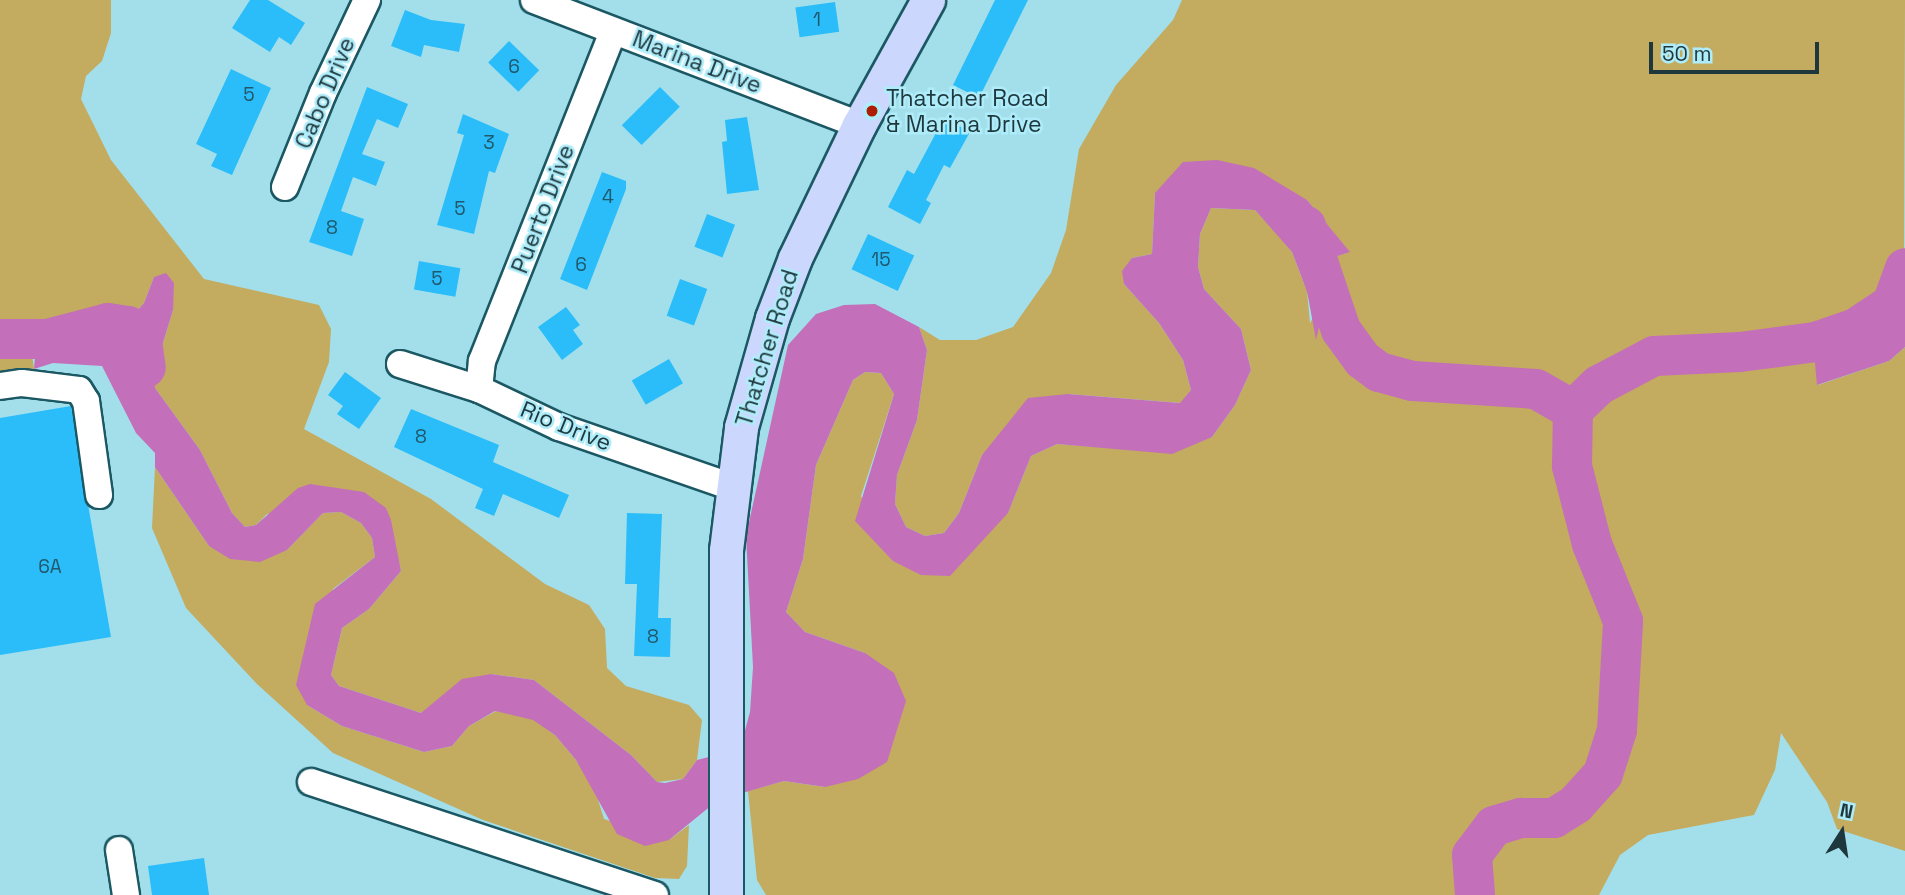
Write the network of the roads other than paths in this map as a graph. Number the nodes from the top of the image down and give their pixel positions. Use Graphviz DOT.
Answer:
graph roads {
  1 [pos="368,0"];
  2 [pos="534,0"];
  3 [pos="928,0"];
  4 [pos="613,31"];
  5 [pos="859,125"];
  6 [pos="285,187"];
  7 [pos="400,364"];
  8 [pos="0,386"];
  9 [pos="479,389"];
  10 [pos="732,487"];
  11 [pos="99,495"];
  12 [pos="311,782"];
  13 [pos="119,850"];
  14 [pos="127,895"];
  15 [pos="655,895"];
  16 [pos="726,895"];
  1 -- 6 [label="street, Cabo Drive"];
  2 -- 4 [label="street, Marina Drive"];
  3 -- 5 [label="main road, Thatcher Road"];
  4 -- 5 [label="street, Marina Drive"];
  4 -- 9 [label="street, Puerto Drive"];
  5 -- 10 [label="main road, Thatcher Road"];
  7 -- 9 [label="street, Rio Drive"];
  8 -- 11 [label="street"];
  9 -- 10 [label="street, Rio Drive"];
  10 -- 16 [label="main road, Thatcher Road"];
  12 -- 15 [label="street"];
  13 -- 14 [label="street"];
}
